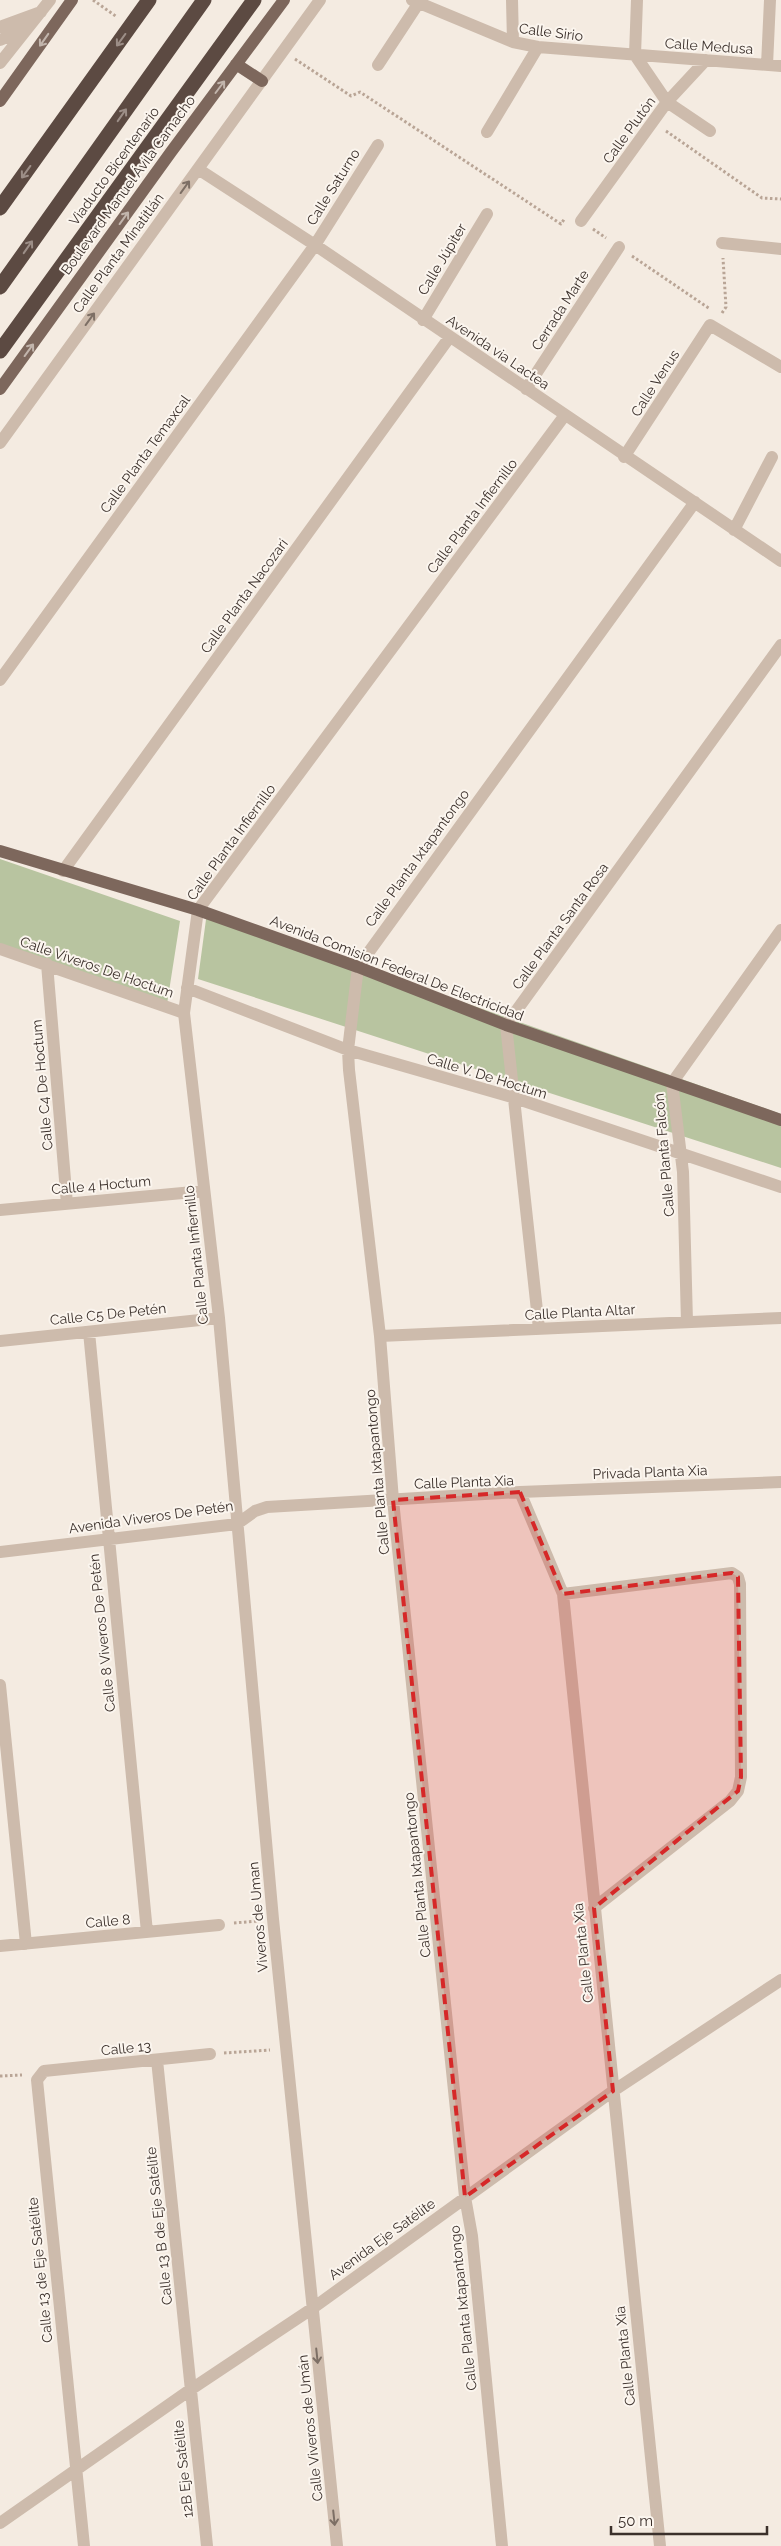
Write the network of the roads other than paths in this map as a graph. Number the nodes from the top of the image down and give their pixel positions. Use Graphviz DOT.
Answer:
graph roads {
  1 [pos="50,0"];
  2 [pos="72,0"];
  3 [pos="150,0"];
  4 [pos="204,0"];
  5 [pos="254,0"];
  6 [pos="284,0"];
  7 [pos="320,0"];
  8 [pos="512,0"];
  9 [pos="637,0"];
  10 [pos="770,0"];
  11 [pos="415,2"];
  12 [pos="42,12"];
  13 [pos="0,26"];
  14 [pos="29,28"];
  15 [pos="0,40"];
  16 [pos="513,42"];
  17 [pos="538,47"];
  18 [pos="636,55"];
  19 [pos="706,60"];
  20 [pos="0,63"];
  21 [pos="236,64"];
  22 [pos="378,65"];
  23 [pos="767,65"];
  24 [pos="781,66"];
  25 [pos="262,82"];
  26 [pos="0,101"];
  27 [pos="667,102"];
  28 [pos="710,131"];
  29 [pos="487,132"];
  30 [pos="378,145"];
  31 [pos="198,169"];
  32 [pos="0,208"];
  33 [pos="487,214"];
  34 [pos="581,221"];
  35 [pos="722,243"];
  36 [pos="314,245"];
  37 [pos="619,247"];
  38 [pos="781,249"];
  39 [pos="0,287"];
  40 [pos="423,320"];
  41 [pos="449,338"];
  42 [pos="0,351"];
  43 [pos="781,367"];
  44 [pos="526,389"];
  45 [pos="0,390"];
  46 [pos="565,415"];
  47 [pos="0,443"];
  48 [pos="624,457"];
  49 [pos="772,457"];
  50 [pos="695,502"];
  51 [pos="734,530"];
  52 [pos="781,561"];
  53 [pos="781,645"];
  54 [pos="0,680"];
  55 [pos="0,851"];
  56 [pos="63,871"];
  57 [pos="198,910"];
  58 [pos="781,930"];
  59 [pos="0,949"];
  60 [pos="47,964"];
  61 [pos="358,967"];
  62 [pos="187,988"];
  63 [pos="184,1013"];
  64 [pos="506,1025"];
  65 [pos="348,1050"];
  66 [pos="672,1083"];
  67 [pos="515,1098"];
  68 [pos="781,1120"];
  69 [pos="680,1154"];
  70 [pos="781,1187"];
  71 [pos="204,1191"];
  72 [pos="67,1204"];
  73 [pos="0,1210"];
  74 [pos="219,1318"];
  75 [pos="781,1318"];
  76 [pos="687,1322"];
  77 [pos="539,1329"];
  78 [pos="89,1332"];
  79 [pos="380,1336"];
  80 [pos="0,1341"];
  81 [pos="781,1482"];
  82 [pos="520,1492"];
  83 [pos="393,1500"];
  84 [pos="237,1524"];
  85 [pos="108,1539"];
  86 [pos="0,1552"];
  87 [pos="563,1594"];
  88 [pos="0,1685"];
  89 [pos="594,1908"];
  90 [pos="219,1924"];
  91 [pos="147,1932"];
  92 [pos="26,1944"];
  93 [pos="0,1946"];
  94 [pos="781,1980"];
  95 [pos="210,2054"];
  96 [pos="157,2060"];
  97 [pos="44,2071"];
  98 [pos="612,2091"];
  99 [pos="466,2197"];
  100 [pos="312,2308"];
  101 [pos="190,2390"];
  102 [pos="76,2469"];
  103 [pos="0,2523"];
  104 [pos="84,2546"];
  105 [pos="207,2546"];
  106 [pos="337,2546"];
  107 [pos="502,2546"];
  108 [pos="660,2546"];
  1 -- 12 [label="street"];
  2 -- 26 [label="main road, one-way"];
  3 -- 32 [label="highway, one-way"];
  39 -- 4 [label="highway, one-way"];
  5 -- 42 [label="highway, Viaducto Bicentenario"];
  6 -- 21 [label="main road, Boulevard Manuel Ávila Camacho"];
  7 -- 25 [label="street, Calle Planta Minatitlán"];
  8 -- 16 [label="street"];
  9 -- 18 [label="street"];
  10 -- 23 [label="street"];
  11 -- 16 [label="street, Calle Sirio"];
  11 -- 22 [label="street"];
  12 -- 13 [label="street"];
  12 -- 14 [label="street"];
  14 -- 15 [label="street"];
  14 -- 20 [label="street"];
  16 -- 17 [label="street, Calle Sirio"];
  17 -- 18 [label="street, Calle Sirio"];
  17 -- 29 [label="street"];
  18 -- 19 [label="street, Calle Medusa"];
  18 -- 27 [label="street"];
  19 -- 23 [label="street, Calle Medusa"];
  19 -- 27 [label="street, Calle Plutón"];
  21 -- 25 [label="main road"];
  45 -- 21 [label="main road, Boulevard Manuel Ávila Camacho, one-way"];
  23 -- 24 [label="street, Calle Medusa"];
  25 -- 31 [label="street, Calle Planta Minatitlán"];
  27 -- 28 [label="street"];
  27 -- 34 [label="street, Calle Plutón"];
  30 -- 36 [label="street, Calle Saturno"];
  31 -- 36 [label="street, Avenida via Lactea"];
  47 -- 31 [label="street, Calle Planta Minatitlán, one-way"];
  33 -- 40 [label="street, Calle Júpiter"];
  35 -- 38 [label="street"];
  36 -- 40 [label="street, Avenida via Lactea"];
  36 -- 54 [label="street, Calle Planta Temaxcal"];
  37 -- 44 [label="street, Cerrada Marte"];
  40 -- 41 [label="street, Avenida via Lactea"];
  41 -- 44 [label="street, Avenida via Lactea"];
  41 -- 56 [label="street, Calle Planta Nacozari"];
  43 -- 48 [label="street, Calle Venus"];
  44 -- 46 [label="street, Avenida via Lactea"];
  46 -- 48 [label="street, Avenida via Lactea"];
  46 -- 57 [label="street, Calle Planta Infiernillo"];
  48 -- 50 [label="street, Avenida via Lactea"];
  49 -- 51 [label="street"];
  50 -- 51 [label="street, Avenida via Lactea"];
  50 -- 61 [label="street, Calle Planta Ixtapantongo"];
  51 -- 52 [label="street, Avenida via Lactea"];
  53 -- 64 [label="street, Calle Planta Santa Rosa"];
  55 -- 56 [label="main road, Avenida Comision Federal De Electricidad"];
  56 -- 57 [label="main road, Avenida Comision Federal De Electricidad"];
  57 -- 61 [label="main road, Avenida Comision Federal De Electricidad"];
  57 -- 62 [label="street, Calle Planta Infiernillo"];
  58 -- 66 [label="street, Calle Planta Falcón"];
  59 -- 60 [label="street, Calle Viveros De Hoctum"];
  60 -- 63 [label="street, Calle Viveros De Hoctum"];
  60 -- 72 [label="street, Calle C4 De Hoctum"];
  61 -- 64 [label="main road, Avenida Comision Federal De Electricidad"];
  61 -- 65 [label="street, Calle Planta Ixtapantongo"];
  62 -- 63 [label="street, Calle Planta Infiernillo"];
  62 -- 65 [label="street, Calle V. De Hoctum"];
  63 -- 71 [label="street, Calle Planta Infiernillo"];
  64 -- 66 [label="main road, Avenida Comision Federal De Electricidad"];
  64 -- 67 [label="street"];
  65 -- 67 [label="street, Calle V. De Hoctum"];
  65 -- 79 [label="street, Calle Planta Ixtapantongo"];
  66 -- 68 [label="main road, Avenida Comision Federal De Electricidad"];
  66 -- 69 [label="street, Calle Planta Falcón"];
  67 -- 69 [label="street, Calle V. De Hoctum"];
  67 -- 77 [label="street"];
  69 -- 70 [label="street, Calle V. De Hoctum"];
  69 -- 76 [label="street, Calle Planta Falcón"];
  71 -- 72 [label="street, Calle 4 Hoctum"];
  71 -- 74 [label="street, Calle Planta Infiernillo"];
  72 -- 73 [label="street, Calle 4 Hoctum"];
  74 -- 78 [label="street, Calle C5 De Petén"];
  74 -- 84 [label="street, Calle Planta Infiernillo"];
  75 -- 76 [label="street, Calle Planta Altar"];
  76 -- 77 [label="street, Calle Planta Altar"];
  77 -- 79 [label="street, Calle Planta Altar"];
  78 -- 80 [label="street, Calle C5 De Petén"];
  78 -- 85 [label="street, Calle 8 Viveros De Petén"];
  79 -- 83 [label="street, Calle Planta Ixtapantongo"];
  81 -- 82 [label="street, Privada Planta Xia"];
  82 -- 83 [label="street, Calle Planta Xia"];
  82 -- 87 [label="street, Calle Planta Xia"];
  83 -- 84 [label="street, Avenida Viveros De Petén"];
  83 -- 99 [label="street, Calle Planta Ixtapantongo"];
  84 -- 85 [label="street, Avenida Viveros De Petén"];
  84 -- 100 [label="street, Viveros de Uman"];
  85 -- 86 [label="street, Avenida Viveros De Petén"];
  85 -- 91 [label="street, Calle 8 Viveros De Petén"];
  87 -- 89 [label="street, Calle Planta Xia"];
  87 -- 89 [label="street"];
  88 -- 92 [label="street"];
  89 -- 98 [label="street, Calle Planta Xia"];
  90 -- 91 [label="street, Calle 8"];
  91 -- 92 [label="street, Calle 8"];
  92 -- 93 [label="street, Calle 8"];
  94 -- 98 [label="street, Avenida Eje Satélite"];
  95 -- 96 [label="street, Calle 13"];
  96 -- 97 [label="street, Calle 13"];
  96 -- 101 [label="street, Calle 13 B de Eje Satélite"];
  97 -- 102 [label="street, Calle 13 de Eje Satélite"];
  98 -- 99 [label="street, Avenida Eje Satélite"];
  98 -- 108 [label="street, Calle Planta Xia"];
  99 -- 100 [label="street, Avenida Eje Satélite"];
  99 -- 107 [label="street, Calle Planta Ixtapantongo"];
  100 -- 101 [label="street, Avenida Eje Satélite"];
  100 -- 106 [label="street, Calle Viveros de Umán, one-way"];
  101 -- 102 [label="street, Avenida Eje Satélite"];
  101 -- 105 [label="street, 12B Eje Satélite"];
  102 -- 103 [label="street, Avenida Eje Satélite"];
  102 -- 104 [label="street, Calle 13 de Eje Satélite"];
}
